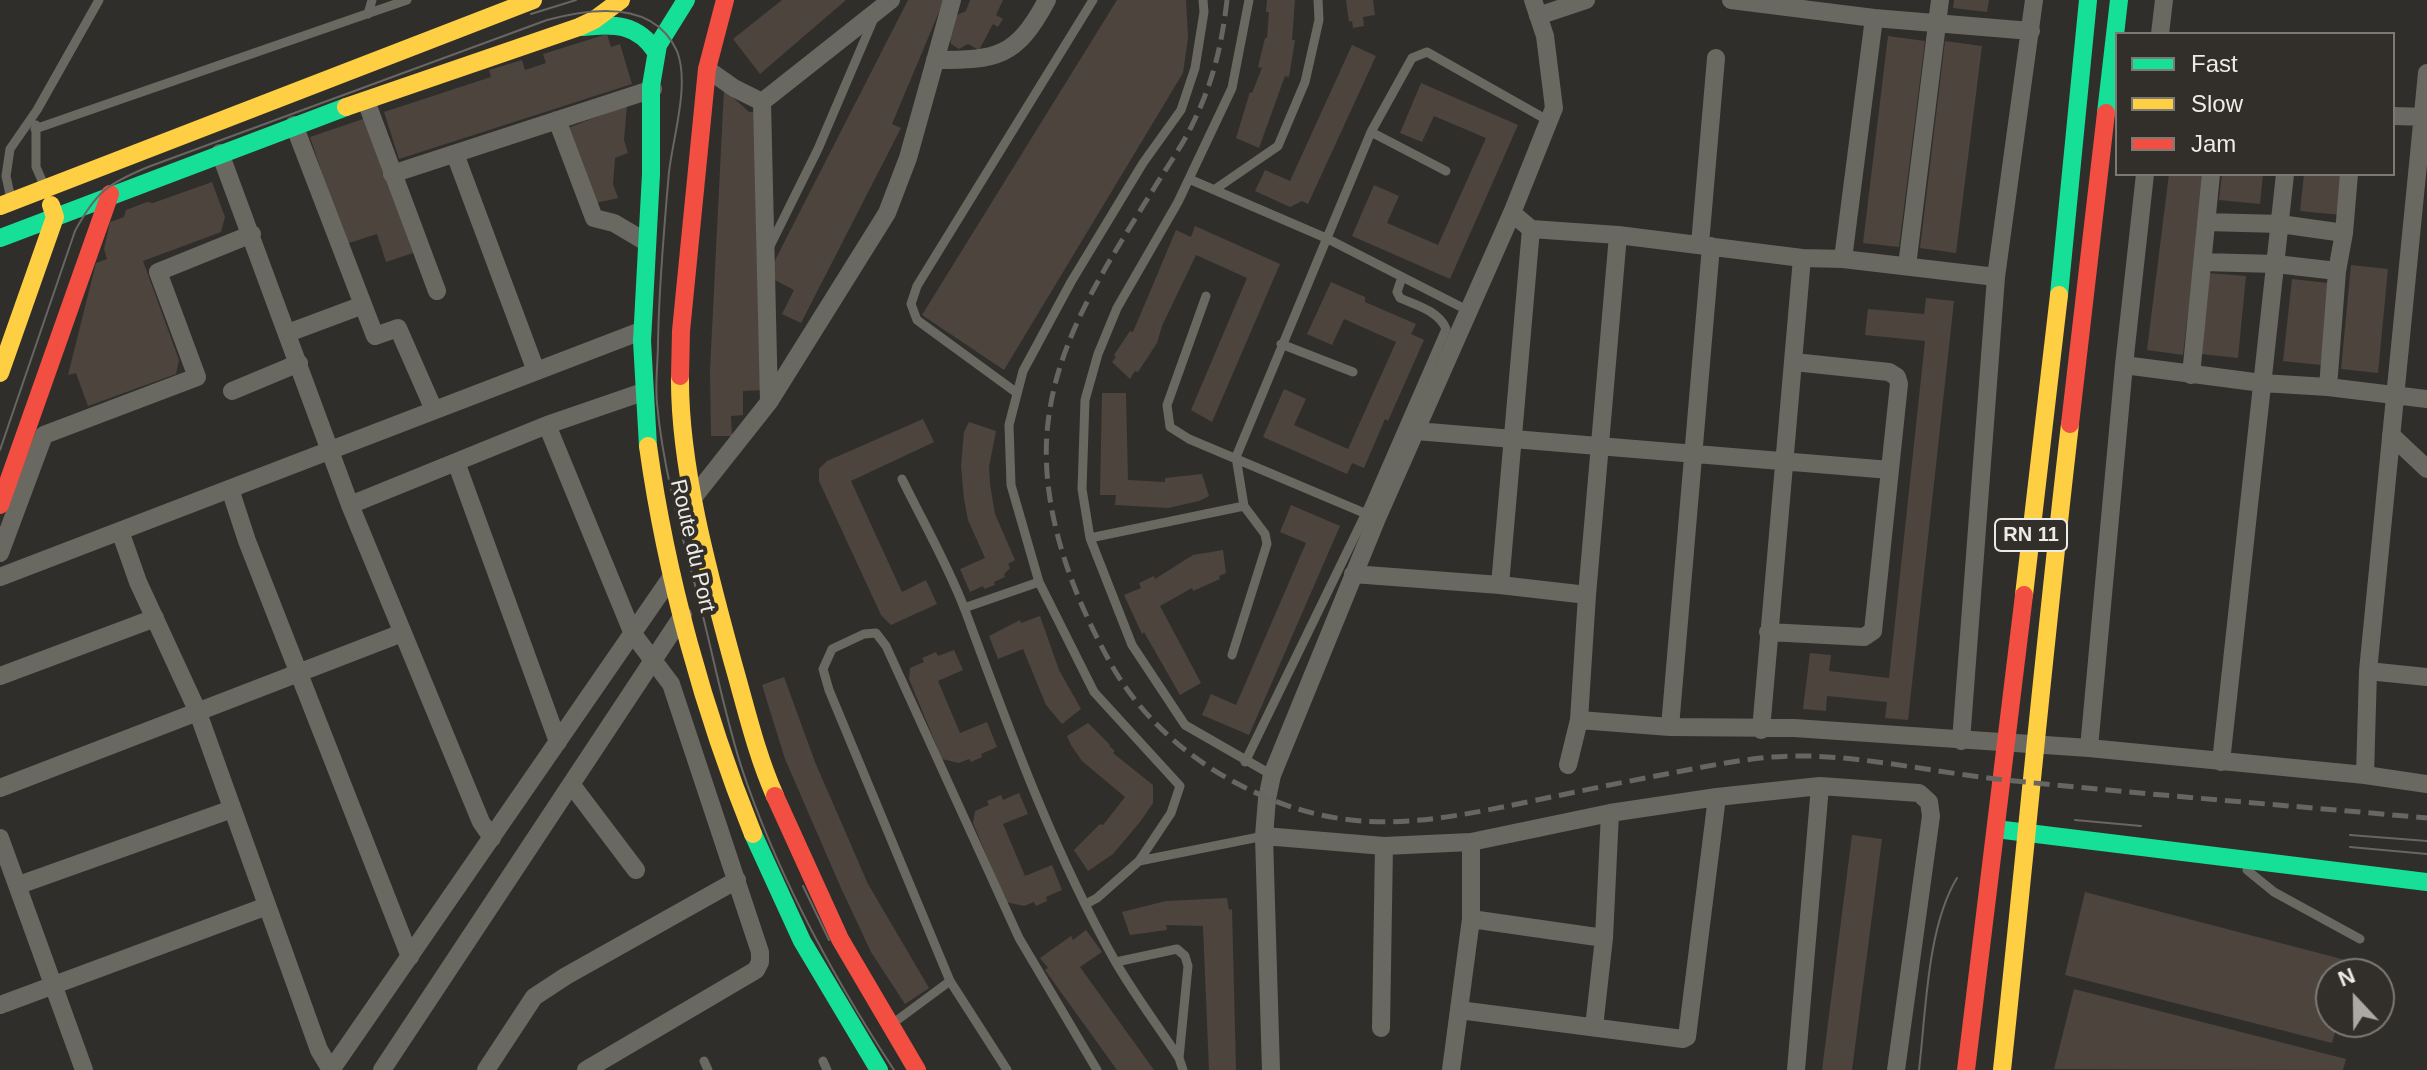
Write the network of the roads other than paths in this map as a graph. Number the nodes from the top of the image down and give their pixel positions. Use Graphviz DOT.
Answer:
graph roads {
  1 [pos="99,0"];
  2 [pos="372,0"];
  3 [pos="407,0"];
  4 [pos="533,0"];
  5 [pos="621,0"];
  6 [pos="686,0"];
  7 [pos="736,0"];
  8 [pos="952,0"];
  9 [pos="1047,0"];
  10 [pos="1093,0"];
  11 [pos="1203,0"];
  12 [pos="1249,0"];
  13 [pos="1318,0"];
  14 [pos="1586,0"];
  15 [pos="1731,0"];
  16 [pos="1940,0"];
  17 [pos="2034,0"];
  18 [pos="2088,0"];
  19 [pos="2119,0"];
  20 [pos="2164,0"];
  21 [pos="884,5"];
  22 [pos="722,7"];
  23 [pos="1536,8"];
  24 [pos="368,14"];
  25 [pos="1874,18"];
  26 [pos="1938,23"];
  27 [pos="579,27"];
  28 [pos="2031,31"];
  29 [pos="2115,32"];
  30 [pos="2160,32"];
  31 [pos="2115,35"];
  32 [pos="656,52"];
  33 [pos="1716,58"];
  34 [pos="935,60"];
  35 [pos="707,69"];
  36 [pos="2427,73"];
  37 [pos="653,89"];
  38 [pos="366,101"];
  39 [pos="762,102"];
  40 [pos="37,110"];
  41 [pos="2395,116"];
  42 [pos="2425,117"];
  43 [pos="557,120"];
  44 [pos="1549,121"];
  45 [pos="294,125"];
  46 [pos="35,129"];
  47 [pos="1371,132"];
  48 [pos="220,153"];
  49 [pos="455,154"];
  50 [pos="1446,171"];
  51 [pos="392,174"];
  52 [pos="2145,176"];
  53 [pos="2211,176"];
  54 [pos="2285,176"];
  55 [pos="2349,176"];
  56 [pos="1189,179"];
  57 [pos="46,190"];
  58 [pos="1214,190"];
  59 [pos="110,194"];
  60 [pos="6,205"];
  61 [pos="1512,213"];
  62 [pos="55,217"];
  63 [pos="2206,222"];
  64 [pos="2280,224"];
  65 [pos="1531,229"];
  66 [pos="2344,233"];
  67 [pos="252,234"];
  68 [pos="1618,235"];
  69 [pos="0,238"];
  70 [pos="1326,238"];
  71 [pos="646,242"];
  72 [pos="1705,245"];
  73 [pos="764,258"];
  74 [pos="1802,258"];
  75 [pos="1843,259"];
  76 [pos="2202,262"];
  77 [pos="2276,264"];
  78 [pos="1907,266"];
  79 [pos="2337,271"];
  80 [pos="1402,277"];
  81 [pos="1996,277"];
  82 [pos="437,291"];
  83 [pos="1206,296"];
  84 [pos="363,305"];
  85 [pos="1469,311"];
  86 [pos="641,331"];
  87 [pos="288,333"];
  88 [pos="1281,344"];
  89 [pos="1794,362"];
  90 [pos="299,363"];
  91 [pos="2124,365"];
  92 [pos="536,371"];
  93 [pos="1353,372"];
  94 [pos="0,373"];
  95 [pos="2191,375"];
  96 [pos="2262,383"];
  97 [pos="2328,387"];
  98 [pos="232,391"];
  99 [pos="643,392"];
  100 [pos="1017,393"];
  101 [pos="2395,397"];
  102 [pos="2427,399"];
  103 [pos="769,402"];
  104 [pos="434,410"];
  105 [pos="547,425"];
  106 [pos="1416,431"];
  107 [pos="2391,435"];
  108 [pos="1513,438"];
  109 [pos="1602,446"];
  110 [pos="330,450"];
  111 [pos="1691,455"];
  112 [pos="1236,457"];
  113 [pos="456,462"];
  114 [pos="1783,463"];
  115 [pos="2427,469"];
  116 [pos="1890,470"];
  117 [pos="902,479"];
  118 [pos="230,489"];
  119 [pos="693,498"];
  120 [pos="0,505"];
  121 [pos="350,505"];
  122 [pos="1244,506"];
  123 [pos="1371,516"];
  124 [pos="120,531"];
  125 [pos="1090,538"];
  126 [pos="0,553"];
  127 [pos="1353,574"];
  128 [pos="672,576"];
  129 [pos="0,577"];
  130 [pos="1039,582"];
  131 [pos="1500,585"];
  132 [pos="1587,595"];
  133 [pos="964,608"];
  134 [pos="683,615"];
  135 [pos="155,618"];
  136 [pos="1768,632"];
  137 [pos="402,633"];
  138 [pos="633,634"];
  139 [pos="1232,655"];
  140 [pos="652,660"];
  141 [pos="299,671"];
  142 [pos="2368,671"];
  143 [pos="0,676"];
  144 [pos="2427,677"];
  145 [pos="197,710"];
  146 [pos="1579,720"];
  147 [pos="1670,727"];
  148 [pos="1761,730"];
  149 [pos="1961,741"];
  150 [pos="558,742"];
  151 [pos="2005,744"];
  152 [pos="2037,744"];
  153 [pos="2089,748"];
  154 [pos="1245,762"];
  155 [pos="2221,762"];
  156 [pos="1568,765"];
  157 [pos="1272,775"];
  158 [pos="2365,775"];
  159 [pos="571,784"];
  160 [pos="2427,784"];
  161 [pos="1820,786"];
  162 [pos="0,788"];
  163 [pos="1717,797"];
  164 [pos="232,809"];
  165 [pos="1610,813"];
  166 [pos="1994,829"];
  167 [pos="2028,833"];
  168 [pos="1264,836"];
  169 [pos="0,838"];
  170 [pos="492,838"];
  171 [pos="1471,842"];
  172 [pos="1384,846"];
  173 [pos="2230,857"];
  174 [pos="1139,861"];
  175 [pos="636,870"];
  176 [pos="737,880"];
  177 [pos="2427,882"];
  178 [pos="19,885"];
  179 [pos="1086,904"];
  180 [pos="267,906"];
  181 [pos="1471,919"];
  182 [pos="1604,938"];
  183 [pos="2360,939"];
  184 [pos="410,957"];
  185 [pos="1116,962"];
  186 [pos="950,981"];
  187 [pos="54,984"];
  188 [pos="0,1005"];
  189 [pos="1459,1010"];
  190 [pos="889,1026"];
  191 [pos="1594,1027"];
  192 [pos="1381,1028"];
  193 [pos="1179,1058"];
  194 [pos="84,1070"];
  195 [pos="331,1070"];
  196 [pos="382,1070"];
  197 [pos="486,1070"];
  198 [pos="586,1070"];
  199 [pos="879,1070"];
  200 [pos="917,1070"];
  201 [pos="1007,1070"];
  202 [pos="1097,1070"];
  203 [pos="1183,1070"];
  204 [pos="1271,1070"];
  205 [pos="1452,1070"];
  206 [pos="1796,1070"];
  207 [pos="1896,1070"];
  208 [pos="1966,1070"];
  209 [pos="2002,1070"];
  1 -- 40 [label="lane"];
  2 -- 24 [label="lane"];
  3 -- 24 [label="lane"];
  4 -- 57 [label="main road"];
  5 -- 27 [label="main road"];
  6 -- 32 [label="main road, Route du Port"];
  7 -- 22 [label="main road"];
  8 -- 34 [label="street"];
  9 -- 34 [label="street"];
  10 -- 100 [label="lane"];
  11 -- 100 [label="lane"];
  12 -- 56 [label="lane"];
  13 -- 58 [label="lane"];
  14 -- 23 [label="street"];
  15 -- 25 [label="street"];
  16 -- 26 [label="street"];
  17 -- 28 [label="street"];
  18 -- 151 [label="main road, RN 11"];
  19 -- 29 [label="main road, RN 11"];
  20 -- 30 [label="street"];
  21 -- 39 [label="street"];
  21 -- 73 [label="lane"];
  22 -- 35 [label="main road, Route du Port"];
  23 -- 44 [label="street"];
  24 -- 46 [label="lane"];
  25 -- 26 [label="street"];
  25 -- 75 [label="street"];
  26 -- 28 [label="street"];
  26 -- 78 [label="street"];
  27 -- 32 [label="main road"];
  27 -- 38 [label="main road"];
  28 -- 81 [label="street"];
  31 -- 152 [label="main road, RN 11"];
  32 -- 37 [label="main road, Route du Port"];
  33 -- 72 [label="street"];
  34 -- 103 [label="street"];
  35 -- 39 [label="street"];
  35 -- 119 [label="main road, Route du Port"];
  36 -- 42 [label="street"];
  37 -- 43 [label="street"];
  37 -- 71 [label="main road, Route du Port"];
  38 -- 45 [label="main road"];
  38 -- 51 [label="street"];
  39 -- 73 [label="street"];
  40 -- 46 [label="lane"];
  40 -- 60 [label="lane"];
  41 -- 42 [label="street"];
  42 -- 101 [label="street"];
  43 -- 49 [label="street"];
  43 -- 71 [label="street"];
  44 -- 47 [label="lane"];
  44 -- 61 [label="street"];
  45 -- 48 [label="main road"];
  45 -- 84 [label="street"];
  46 -- 57 [label="lane"];
  47 -- 50 [label="lane"];
  47 -- 70 [label="lane"];
  48 -- 59 [label="main road"];
  48 -- 67 [label="street"];
  49 -- 51 [label="street"];
  49 -- 92 [label="street"];
  51 -- 82 [label="street"];
  52 -- 91 [label="street"];
  53 -- 63 [label="street"];
  54 -- 64 [label="street"];
  55 -- 66 [label="street"];
  56 -- 58 [label="lane"];
  56 -- 125 [label="lane"];
  57 -- 60 [label="main road"];
  57 -- 62 [label="main road"];
  58 -- 70 [label="lane"];
  59 -- 62 [label="main road"];
  59 -- 120 [label="main road"];
  61 -- 65 [label="street"];
  61 -- 85 [label="street"];
  62 -- 69 [label="main road"];
  62 -- 94 [label="main road"];
  63 -- 64 [label="street"];
  63 -- 76 [label="street"];
  64 -- 66 [label="street"];
  64 -- 77 [label="street"];
  65 -- 68 [label="street"];
  65 -- 108 [label="street"];
  66 -- 79 [label="street"];
  67 -- 87 [label="street"];
  67 -- 126 [label="street"];
  68 -- 72 [label="street"];
  68 -- 109 [label="street"];
  70 -- 80 [label="lane"];
  70 -- 88 [label="lane"];
  71 -- 86 [label="main road, Route du Port"];
  72 -- 74 [label="street"];
  72 -- 111 [label="street"];
  73 -- 103 [label="street"];
  74 -- 75 [label="street"];
  74 -- 89 [label="street"];
  75 -- 78 [label="street"];
  76 -- 77 [label="street"];
  76 -- 95 [label="street"];
  77 -- 79 [label="street"];
  77 -- 96 [label="street"];
  78 -- 81 [label="street"];
  79 -- 97 [label="street"];
  80 -- 85 [label="lane"];
  80 -- 123 [label="lane"];
  81 -- 149 [label="street"];
  83 -- 112 [label="lane"];
  84 -- 87 [label="street"];
  84 -- 104 [label="street"];
  85 -- 106 [label="street"];
  86 -- 92 [label="street"];
  86 -- 99 [label="main road, Route du Port"];
  87 -- 90 [label="street"];
  88 -- 93 [label="lane"];
  88 -- 112 [label="lane"];
  89 -- 114 [label="street"];
  89 -- 116 [label="street"];
  90 -- 98 [label="street"];
  90 -- 110 [label="street"];
  91 -- 95 [label="street"];
  91 -- 153 [label="street"];
  92 -- 104 [label="street"];
  95 -- 96 [label="street"];
  96 -- 97 [label="street"];
  96 -- 155 [label="street"];
  97 -- 101 [label="street"];
  99 -- 105 [label="street"];
  99 -- 128 [label="main road, Route du Port"];
  100 -- 130 [label="lane"];
  101 -- 102 [label="street"];
  101 -- 107 [label="street"];
  103 -- 119 [label="street"];
  104 -- 110 [label="street"];
  105 -- 113 [label="street"];
  105 -- 138 [label="street"];
  106 -- 108 [label="street"];
  106 -- 123 [label="street"];
  107 -- 115 [label="street"];
  107 -- 142 [label="street"];
  108 -- 109 [label="street"];
  108 -- 131 [label="street"];
  109 -- 111 [label="street"];
  109 -- 132 [label="street"];
  110 -- 118 [label="street"];
  110 -- 121 [label="street"];
  111 -- 114 [label="street"];
  111 -- 147 [label="street"];
  112 -- 122 [label="lane"];
  112 -- 123 [label="lane"];
  113 -- 121 [label="street"];
  113 -- 150 [label="street"];
  114 -- 116 [label="street"];
  114 -- 136 [label="street"];
  116 -- 136 [label="street"];
  117 -- 133 [label="lane"];
  118 -- 124 [label="street"];
  118 -- 141 [label="street"];
  119 -- 190 [label="main road, Route du Port"];
  121 -- 137 [label="street"];
  122 -- 125 [label="lane"];
  122 -- 139 [label="lane"];
  123 -- 127 [label="street"];
  123 -- 154 [label="lane"];
  124 -- 129 [label="street"];
  124 -- 135 [label="street"];
  125 -- 154 [label="lane"];
  127 -- 131 [label="street"];
  127 -- 157 [label="street"];
  128 -- 134 [label="main road, Route du Port"];
  128 -- 138 [label="street"];
  130 -- 133 [label="lane"];
  130 -- 174 [label="lane"];
  131 -- 132 [label="street"];
  132 -- 146 [label="street"];
  133 -- 179 [label="lane"];
  134 -- 140 [label="street"];
  134 -- 199 [label="main road, Route du Port"];
  135 -- 143 [label="street"];
  135 -- 145 [label="street"];
  136 -- 148 [label="street"];
  137 -- 141 [label="street"];
  137 -- 170 [label="street"];
  138 -- 140 [label="street"];
  138 -- 150 [label="street"];
  140 -- 159 [label="street"];
  140 -- 176 [label="street"];
  141 -- 145 [label="street"];
  141 -- 184 [label="street"];
  142 -- 144 [label="street"];
  142 -- 158 [label="street"];
  145 -- 162 [label="street"];
  145 -- 164 [label="street"];
  146 -- 147 [label="street"];
  146 -- 156 [label="street"];
  147 -- 148 [label="street"];
  148 -- 149 [label="street"];
  149 -- 151 [label="street"];
  150 -- 170 [label="street"];
  151 -- 152 [label="street"];
  151 -- 166 [label="main road, RN 11"];
  152 -- 153 [label="street"];
  152 -- 167 [label="main road, RN 11"];
  153 -- 155 [label="street"];
  154 -- 157 [label="lane"];
  155 -- 158 [label="street"];
  157 -- 168 [label="street"];
  158 -- 160 [label="street"];
  159 -- 175 [label="street"];
  159 -- 196 [label="street"];
  161 -- 163 [label="street"];
  161 -- 206 [label="street"];
  161 -- 207 [label="street"];
  163 -- 165 [label="street"];
  163 -- 191 [label="street"];
  164 -- 178 [label="street"];
  164 -- 180 [label="street"];
  165 -- 171 [label="street"];
  165 -- 182 [label="street"];
  166 -- 167 [label="main road"];
  166 -- 208 [label="main road, RN 11"];
  167 -- 173 [label="main road"];
  167 -- 209 [label="main road, RN 11"];
  168 -- 172 [label="street"];
  168 -- 174 [label="lane"];
  168 -- 204 [label="street"];
  169 -- 178 [label="street"];
  170 -- 184 [label="street"];
  171 -- 172 [label="street"];
  171 -- 181 [label="street"];
  172 -- 192 [label="street"];
  173 -- 177 [label="main road"];
  173 -- 183 [label="lane"];
  174 -- 179 [label="lane"];
  176 -- 197 [label="street"];
  176 -- 198 [label="street"];
  178 -- 187 [label="street"];
  179 -- 185 [label="lane"];
  180 -- 187 [label="street"];
  180 -- 195 [label="street"];
  181 -- 182 [label="street"];
  181 -- 189 [label="street"];
  182 -- 191 [label="street"];
  184 -- 195 [label="street"];
  185 -- 193 [label="lane"];
  185 -- 193 [label="lane"];
  186 -- 190 [label="lane"];
  186 -- 201 [label="lane"];
  186 -- 202 [label="lane"];
  187 -- 188 [label="street"];
  187 -- 194 [label="street"];
  189 -- 191 [label="street"];
  189 -- 205 [label="street"];
  190 -- 200 [label="main road, Route du Port"];
  193 -- 203 [label="lane"];
}
